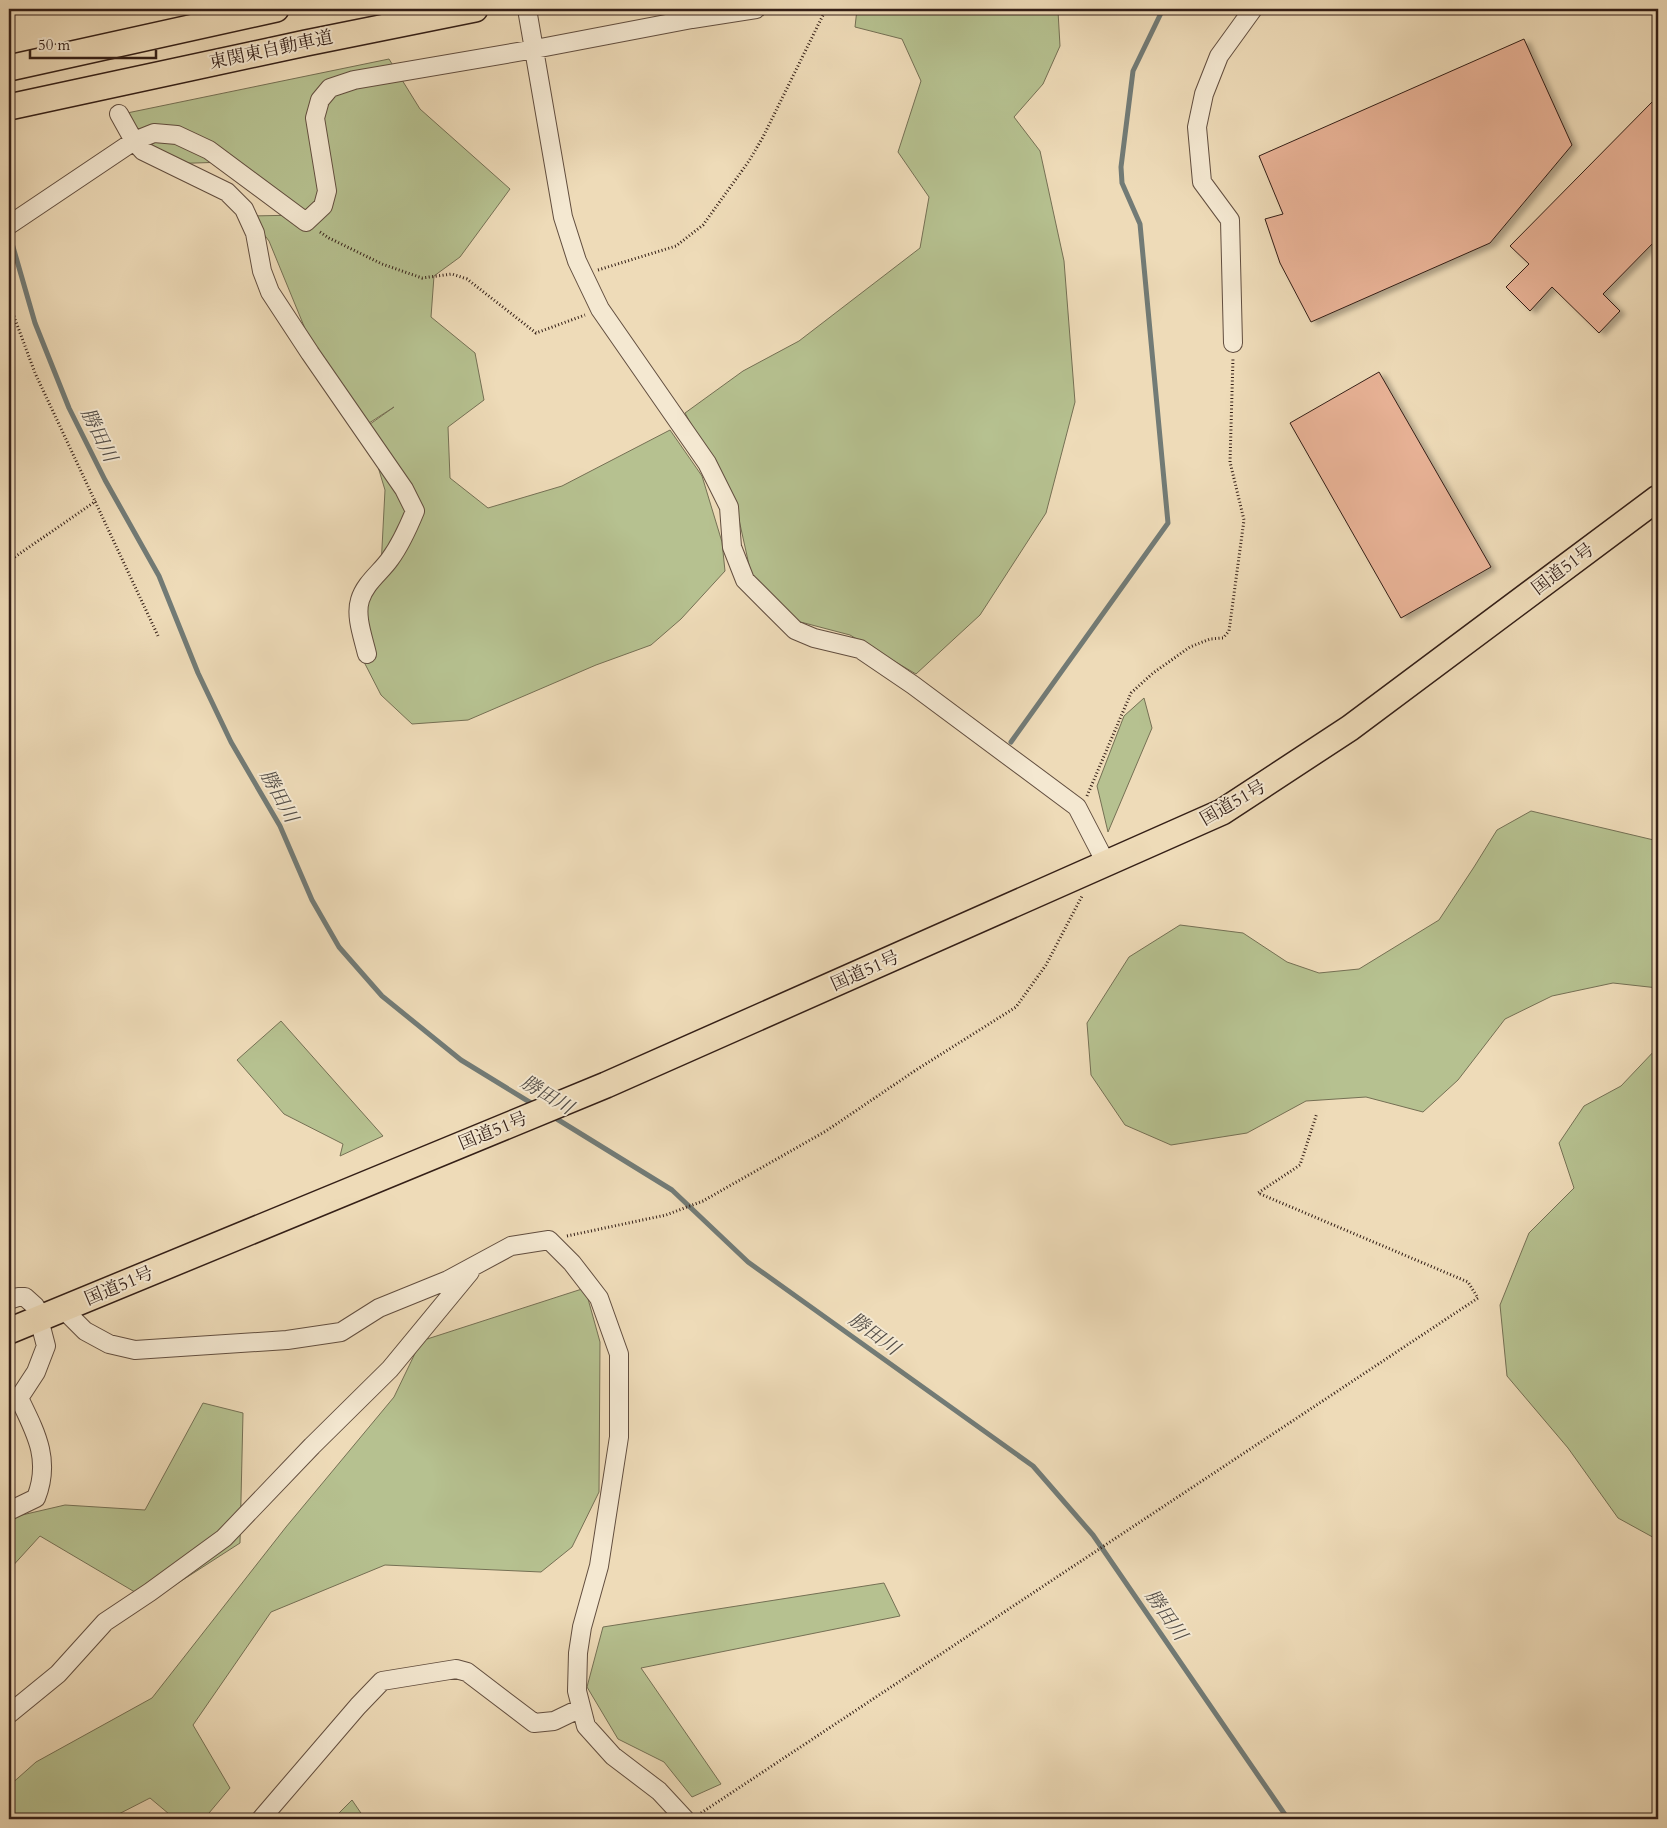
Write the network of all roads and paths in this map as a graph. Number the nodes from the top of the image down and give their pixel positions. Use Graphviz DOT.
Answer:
graph roads {
  1 [pos="276,9"];
  2 [pos="475,9"];
  3 [pos="526,9"];
  4 [pos="756,9"];
  5 [pos="826,9"];
  6 [pos="1254,9"];
  7 [pos="534,49"];
  8 [pos="9,68"];
  9 [pos="9,107"];
  10 [pos="119,114"];
  11 [pos="134,141"];
  12 [pos="306,222"];
  13 [pos="9,225"];
  14 [pos="583,274"];
  15 [pos="9,303"];
  16 [pos="600,309"];
  17 [pos="1233,343"];
  18 [pos="1658,498"];
  19 [pos="96,501"];
  20 [pos="9,561"];
  21 [pos="159,638"];
  22 [pos="366,654"];
  23 [pos="1080,812"];
  24 [pos="1101,867"];
  25 [pos="1317,1113"];
  26 [pos="549,1240"];
  27 [pos="475,1265"];
  28 [pos="9,1300"];
  29 [pos="48,1315"];
  30 [pos="9,1331"];
  31 [pos="9,1511"];
  32 [pos="581,1708"];
  33 [pos="9,1714"];
  34 [pos="1658,1813"];
  35 [pos="692,1816"];
  36 [pos="261,1819"];
  37 [pos="1649,1819"];
  1 -- 8 [label="highway"];
  2 -- 9 [label="highway, 東関東自動車道"];
  3 -- 7 [label="street"];
  4 -- 7 [label="street"];
  5 -- 14 [label="path"];
  6 -- 17 [label="street"];
  7 -- 12 [label="street"];
  7 -- 14 [label="street"];
  10 -- 11 [label="street"];
  11 -- 12 [label="street"];
  11 -- 13 [label="street"];
  11 -- 22 [label="street"];
  12 -- 16 [label="path"];
  14 -- 16 [label="street"];
  15 -- 19 [label="path"];
  16 -- 23 [label="street"];
  17 -- 23 [label="path"];
  18 -- 24 [label="highway, 国道51号"];
  19 -- 20 [label="path"];
  19 -- 21 [label="path"];
  23 -- 24 [label="street"];
  24 -- 26 [label="path"];
  24 -- 29 [label="highway, 国道51号"];
  25 -- 35 [label="path"];
  26 -- 27 [label="street"];
  26 -- 32 [label="street"];
  27 -- 29 [label="street"];
  27 -- 33 [label="street"];
  28 -- 29 [label="street"];
  29 -- 30 [label="highway, 国道51号"];
  29 -- 31 [label="street"];
  32 -- 35 [label="street"];
  32 -- 36 [label="street"];
  34 -- 37 [label="path"];
}
